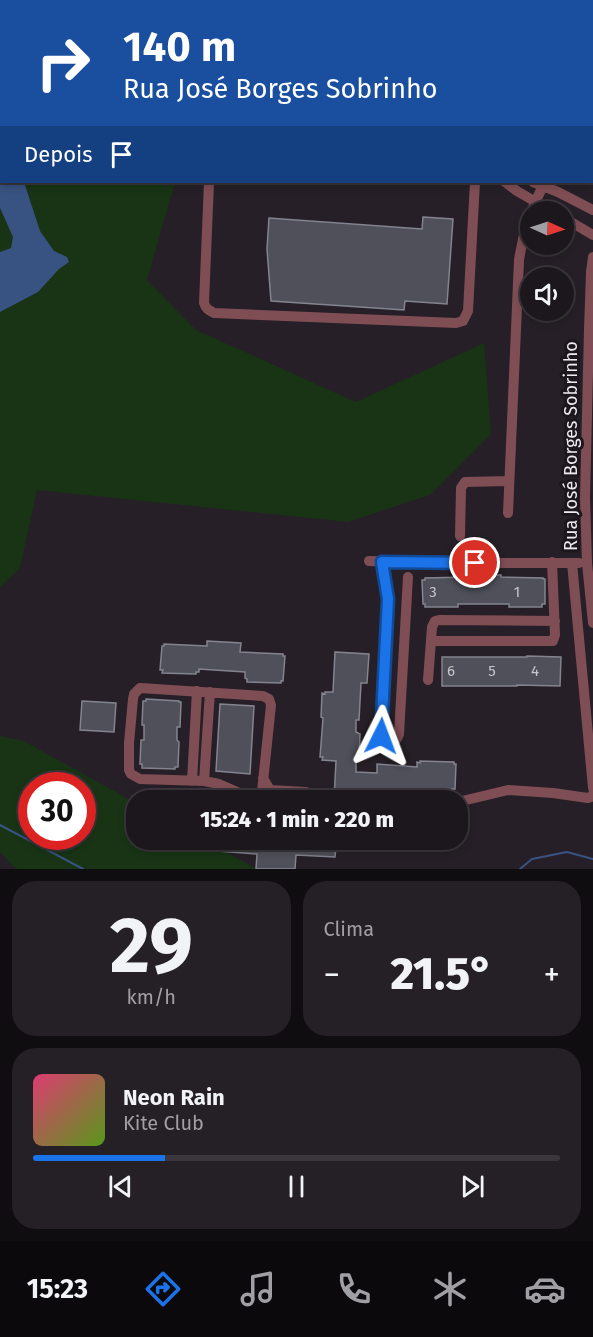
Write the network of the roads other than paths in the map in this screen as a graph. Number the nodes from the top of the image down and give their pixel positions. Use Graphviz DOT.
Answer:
graph roads {
  1 [pos="209,183"];
  2 [pos="475,183"];
  3 [pos="506,183"];
  4 [pos="538,184"];
  5 [pos="535,201"];
  6 [pos="593,210"];
  7 [pos="574,224"];
  8 [pos="593,235"];
  9 [pos="520,252"];
  10 [pos="593,257"];
  11 [pos="593,449"];
  12 [pos="586,459"];
  13 [pos="509,481"];
  14 [pos="589,498"];
  15 [pos="508,513"];
  16 [pos="460,536"];
  17 [pos="369,561"];
  18 [pos="382,562"];
  19 [pos="552,562"];
  20 [pos="572,563"];
  21 [pos="587,563"];
  22 [pos="408,577"];
  23 [pos="388,599"];
  24 [pos="406,601"];
  25 [pos="555,621"];
  26 [pos="593,623"];
  27 [pos="430,642"];
  28 [pos="428,680"];
  29 [pos="197,692"];
  30 [pos="210,692"];
  31 [pos="263,778"];
  32 [pos="192,781"];
  33 [pos="204,781"];
  34 [pos="593,788"];
  35 [pos="233,790"];
  36 [pos="261,790"];
  37 [pos="270,790"];
  38 [pos="593,794"];
  39 [pos="468,800"];
  1 -- 2 [label="street"];
  3 -- 5 [label="street"];
  4 -- 5 [label="street"];
  4 -- 6 [label="street"];
  7 -- 8 [label="street"];
  9 -- 13 [label="street"];
  10 -- 12 [label="street, Rua José Borges Sobrinho"];
  11 -- 12 [label="street"];
  12 -- 14 [label="street, Rua José Borges Sobrinho"];
  13 -- 15 [label="street"];
  13 -- 16 [label="street"];
  14 -- 21 [label="street, Rua José Borges Sobrinho"];
  17 -- 18 [label="street, Rua José Borges Sobrinho"];
  18 -- 19 [label="street, Rua José Borges Sobrinho"];
  18 -- 23 [label="street"];
  19 -- 20 [label="street, Rua José Borges Sobrinho"];
  19 -- 25 [label="street"];
  20 -- 21 [label="street, Rua José Borges Sobrinho"];
  20 -- 34 [label="street"];
  21 -- 26 [label="street, Rua José Borges Sobrinho"];
  22 -- 24 [label="street"];
  23 -- 24 [label="street"];
  23 -- 24 [label="street"];
  25 -- 27 [label="street"];
  25 -- 27 [label="street"];
  27 -- 28 [label="street"];
  29 -- 30 [label="street"];
  29 -- 32 [label="street"];
  29 -- 32 [label="street"];
  30 -- 31 [label="street"];
  30 -- 33 [label="street"];
  31 -- 36 [label="street"];
  31 -- 37 [label="street"];
  32 -- 33 [label="street"];
  33 -- 35 [label="street"];
  38 -- 39 [label="street"];
}
